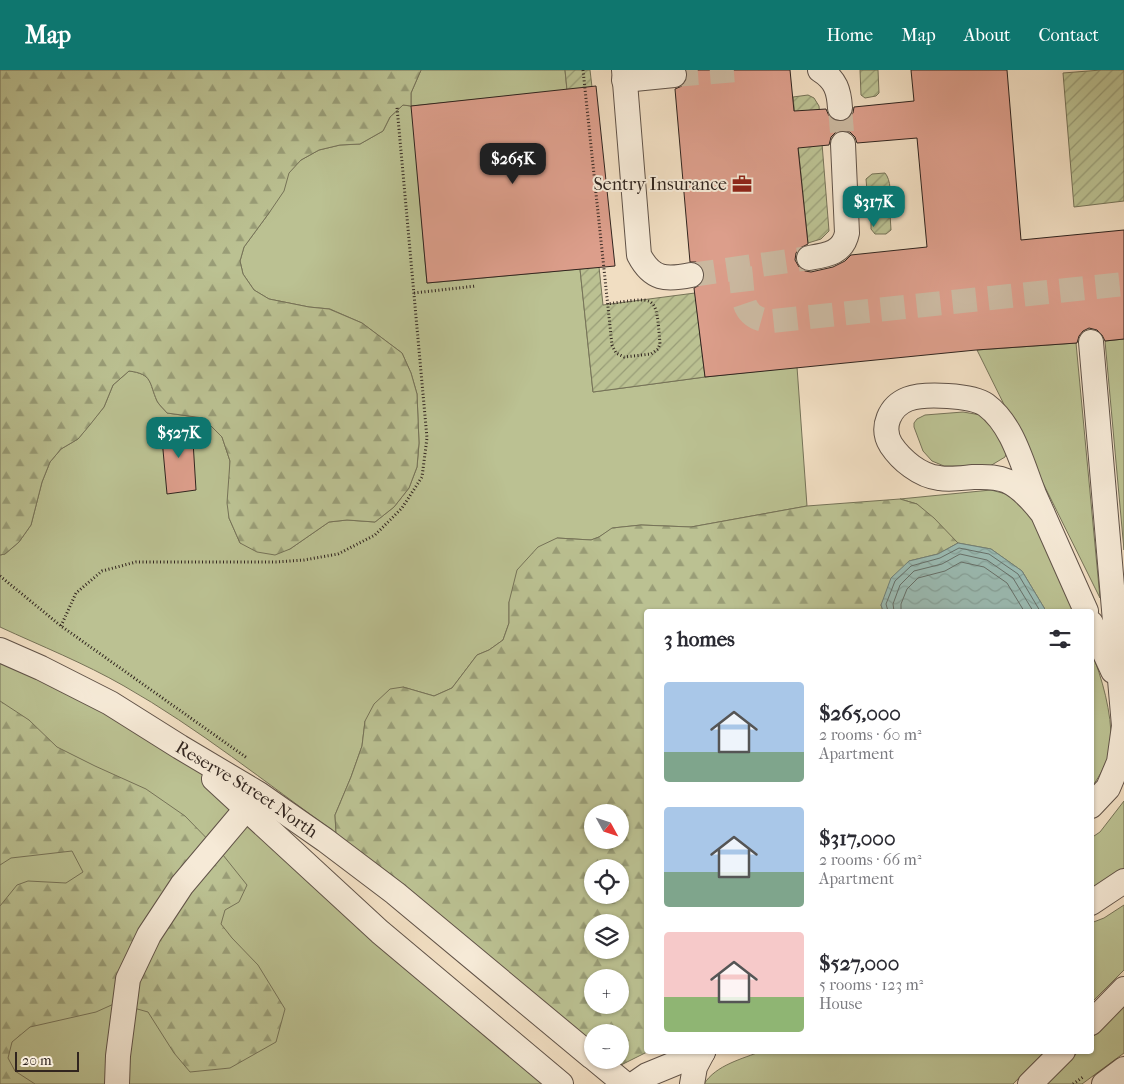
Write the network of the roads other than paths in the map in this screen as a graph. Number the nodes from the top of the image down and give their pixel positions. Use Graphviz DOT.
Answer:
graph roads {
  1 [pos="820,70"];
  2 [pos="624,75"];
  3 [pos="674,75"];
  4 [pos="840,108"];
  5 [pos="843,144"];
  6 [pos="809,258"];
  7 [pos="691,275"];
  8 [pos="1091,342"];
  9 [pos="1043,514"];
  10 [pos="1085,609"];
  11 [pos="1094,629"];
  12 [pos="0,650"];
  13 [pos="1120,688"];
  14 [pos="253,801"];
  15 [pos="1094,803"];
  16 [pos="1124,881"];
  17 [pos="1094,901"];
  18 [pos="1124,990"];
  19 [pos="1094,1019"];
  20 [pos="584,1050"];
  21 [pos="700,1054"];
  22 [pos="704,1054"];
  23 [pos="1060,1054"];
  24 [pos="607,1069"];
  25 [pos="1124,1069"];
  26 [pos="117,1084"];
  27 [pos="562,1084"];
  28 [pos="625,1084"];
  29 [pos="634,1084"];
  30 [pos="692,1084"];
  31 [pos="1030,1084"];
  32 [pos="1104,1084"];
  1 -- 4 [label="street"];
  2 -- 3 [label="street"];
  2 -- 7 [label="street"];
  5 -- 6 [label="street"];
  8 -- 13 [label="street"];
  9 -- 9 [label="street"];
  9 -- 10 [label="street"];
  11 -- 13 [label="street"];
  12 -- 14 [label="street, Reserve Street North"];
  13 -- 15 [label="street"];
  14 -- 20 [label="street, Reserve Street North"];
  14 -- 26 [label="street"];
  14 -- 27 [label="street, Reserve Street North"];
  16 -- 17 [label="street"];
  18 -- 19 [label="street"];
  21 -- 29 [label="street"];
  22 -- 30 [label="street"];
  23 -- 31 [label="street"];
  24 -- 28 [label="street"];
  25 -- 32 [label="street"];
}
